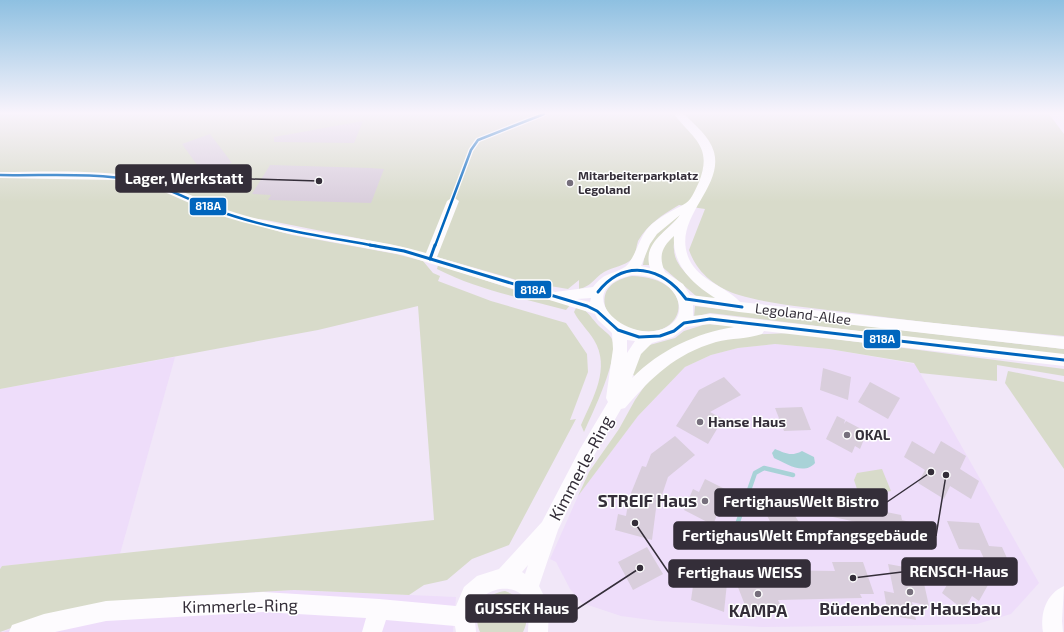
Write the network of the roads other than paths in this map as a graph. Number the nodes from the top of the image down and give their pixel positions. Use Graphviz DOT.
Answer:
graph roads {
  1 [pos="704,143"];
  2 [pos="0,175"];
  3 [pos="453,201"];
  4 [pos="692,205"];
  5 [pos="681,223"];
  6 [pos="430,259"];
  7 [pos="630,270"];
  8 [pos="659,274"];
  9 [pos="598,292"];
  10 [pos="548,295"];
  11 [pos="686,298"];
  12 [pos="739,307"];
  13 [pos="598,310"];
  14 [pos="684,322"];
  15 [pos="802,329"];
  16 [pos="618,331"];
  17 [pos="647,338"];
  18 [pos="1064,344"];
  19 [pos="1064,360"];
  20 [pos="613,409"];
  21 [pos="549,528"];
  22 [pos="505,577"];
  23 [pos="528,588"];
  24 [pos="1064,596"];
  25 [pos="379,608"];
  26 [pos="465,624"];
  27 [pos="19,632"];
  28 [pos="372,632"];
  29 [pos="538,632"];
  30 [pos="1053,632"];
  1 -- 4 [label="street"];
  2 -- 6 [label="street"];
  3 -- 6 [label="street"];
  4 -- 5 [label="street"];
  4 -- 7 [label="street"];
  5 -- 8 [label="street"];
  5 -- 12 [label="street"];
  6 -- 10 [label="street"];
  7 -- 8 [label="street"];
  7 -- 9 [label="street"];
  8 -- 11 [label="street"];
  9 -- 10 [label="street"];
  9 -- 13 [label="street"];
  10 -- 13 [label="street"];
  11 -- 12 [label="street, Legoland-Allee"];
  11 -- 14 [label="street"];
  12 -- 18 [label="street, Legoland-Allee"];
  13 -- 16 [label="street, Legoland-Allee"];
  14 -- 15 [label="street, Legoland-Allee"];
  14 -- 17 [label="street, Legoland-Allee"];
  15 -- 19 [label="street, Legoland-Allee"];
  15 -- 20 [label="street"];
  16 -- 17 [label="street, Legoland-Allee"];
  16 -- 20 [label="street, Kimmerle-Ring"];
  17 -- 20 [label="street, Kimmerle-Ring"];
  20 -- 21 [label="street, Kimmerle-Ring"];
  21 -- 22 [label="street, Kimmerle-Ring"];
  21 -- 23 [label="street, Kimmerle-Ring"];
  22 -- 23 [label="street"];
  22 -- 26 [label="street"];
  23 -- 29 [label="street"];
  24 -- 30 [label="street"];
  25 -- 26 [label="street, Kimmerle-Ring"];
  25 -- 27 [label="street, Kimmerle-Ring"];
  25 -- 28 [label="street"];
}
